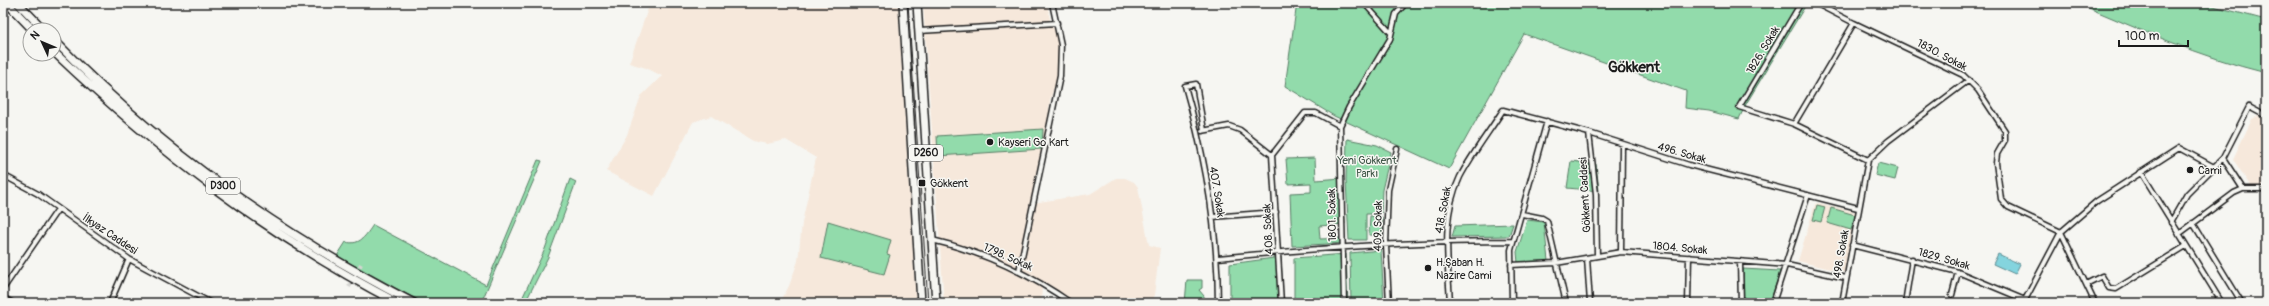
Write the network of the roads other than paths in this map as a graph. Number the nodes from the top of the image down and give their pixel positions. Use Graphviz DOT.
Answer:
graph roads {
  1 [pos="7,3"];
  2 [pos="18,3"];
  3 [pos="903,3"];
  4 [pos="917,3"];
  5 [pos="1052,3"];
  6 [pos="1364,3"];
  7 [pos="1406,3"];
  8 [pos="1801,3"];
  9 [pos="1815,3"];
  10 [pos="25,22"];
  11 [pos="36,22"];
  12 [pos="1057,23"];
  13 [pos="1854,23"];
  14 [pos="919,31"];
  15 [pos="1391,33"];
  16 [pos="62,48"];
  17 [pos="62,60"];
  18 [pos="1969,80"];
  19 [pos="1504,110"];
  20 [pos="2266,116"];
  21 [pos="1547,121"];
  22 [pos="1794,124"];
  23 [pos="1340,126"];
  24 [pos="1204,130"];
  25 [pos="1198,132"];
  26 [pos="1589,132"];
  27 [pos="1622,144"];
  28 [pos="1397,149"];
  29 [pos="1272,155"];
  30 [pos="2223,158"];
  31 [pos="1868,160"];
  32 [pos="2214,167"];
  33 [pos="2142,172"];
  34 [pos="3,175"];
  35 [pos="2243,189"];
  36 [pos="2266,189"];
  37 [pos="1808,195"];
  38 [pos="1858,208"];
  39 [pos="58,209"];
  40 [pos="1276,212"];
  41 [pos="1522,214"];
  42 [pos="1212,217"];
  43 [pos="2171,222"];
  44 [pos="2193,223"];
  45 [pos="2061,232"];
  46 [pos="2179,234"];
  47 [pos="932,240"];
  48 [pos="1446,241"];
  49 [pos="1513,242"];
  50 [pos="1386,245"];
  51 [pos="1852,245"];
  52 [pos="2186,246"];
  53 [pos="1342,248"];
  54 [pos="1278,252"];
  55 [pos="1621,252"];
  56 [pos="1597,256"];
  57 [pos="1218,258"];
  58 [pos="1587,258"];
  59 [pos="1689,258"];
  60 [pos="129,259"];
  61 [pos="1912,259"];
  62 [pos="1740,262"];
  63 [pos="1556,263"];
  64 [pos="1511,265"];
  65 [pos="1787,265"];
  66 [pos="1019,271"];
  67 [pos="1958,272"];
  68 [pos="1846,278"];
  69 [pos="2086,284"];
  70 [pos="3,289"];
  71 [pos="1952,295"];
  72 [pos="3,298"];
  73 [pos="2025,302"];
  74 [pos="13,303"];
  75 [pos="110,303"];
  76 [pos="211,303"];
  77 [pos="398,303"];
  78 [pos="414,303"];
  79 [pos="921,303"];
  80 [pos="936,303"];
  81 [pos="1071,303"];
  82 [pos="1218,303"];
  83 [pos="1281,303"];
  84 [pos="1344,303"];
  85 [pos="1389,303"];
  86 [pos="1450,303"];
  87 [pos="1512,303"];
  88 [pos="1566,303"];
  89 [pos="1590,303"];
  90 [pos="1688,303"];
  91 [pos="1741,303"];
  92 [pos="1773,303"];
  93 [pos="1842,303"];
  94 [pos="1905,303"];
  95 [pos="2095,303"];
  96 [pos="2222,303"];
  97 [pos="2242,303"];
  1 -- 10 [label="highway"];
  2 -- 11 [label="highway"];
  3 -- 79 [label="highway, D260"];
  4 -- 14 [label="highway, D260"];
  5 -- 12 [label="street"];
  6 -- 15 [label="street"];
  7 -- 15 [label="street"];
  8 -- 22 [label="street, 1826. Sokak"];
  9 -- 13 [label="street, 1830. Sokak"];
  12 -- 14 [label="street"];
  12 -- 66 [label="street"];
  13 -- 18 [label="street, 1830. Sokak"];
  13 -- 22 [label="street"];
  14 -- 47 [label="highway, D260"];
  15 -- 23 [label="street"];
  16 -- 78 [label="highway, D300"];
  17 -- 77 [label="highway, D300"];
  18 -- 31 [label="street"];
  18 -- 45 [label="street, 1830. Sokak"];
  19 -- 21 [label="street, 496. Sokak"];
  19 -- 48 [label="street, 418. Sokak"];
  20 -- 30 [label="street"];
  21 -- 26 [label="street, 496. Sokak"];
  21 -- 41 [label="street"];
  22 -- 31 [label="street"];
  23 -- 29 [label="street"];
  23 -- 53 [label="street, 1801. Sokak"];
  24 -- 25 [label="street"];
  24 -- 25 [label="street, 407. Sokak"];
  24 -- 29 [label="street"];
  25 -- 42 [label="street, 407. Sokak"];
  26 -- 27 [label="street, 496. Sokak"];
  26 -- 56 [label="street, Gökkent Caddesi"];
  27 -- 37 [label="street, 496. Sokak"];
  27 -- 55 [label="street"];
  28 -- 50 [label="street, 409. Sokak"];
  29 -- 40 [label="street, 408. Sokak"];
  30 -- 32 [label="street"];
  30 -- 35 [label="street"];
  31 -- 38 [label="street, 498. Sokak"];
  32 -- 33 [label="street"];
  32 -- 43 [label="street"];
  33 -- 43 [label="street"];
  33 -- 45 [label="street"];
  34 -- 39 [label="street, İlkyaz Caddesi"];
  35 -- 36 [label="street"];
  35 -- 44 [label="street"];
  37 -- 38 [label="street, 496. Sokak"];
  37 -- 65 [label="street"];
  38 -- 51 [label="street, 498. Sokak"];
  39 -- 60 [label="street, İlkyaz Caddesi"];
  39 -- 70 [label="street"];
  40 -- 42 [label="street"];
  40 -- 54 [label="street, 408. Sokak"];
  41 -- 49 [label="street"];
  41 -- 63 [label="street"];
  42 -- 57 [label="street, 407. Sokak"];
  43 -- 46 [label="street"];
  44 -- 46 [label="street"];
  44 -- 97 [label="street"];
  45 -- 69 [label="street"];
  45 -- 73 [label="street"];
  46 -- 52 [label="street"];
  47 -- 66 [label="street, 1798. Sokak"];
  47 -- 80 [label="highway, D260"];
  48 -- 49 [label="street"];
  48 -- 50 [label="street"];
  48 -- 86 [label="street, 418. Sokak"];
  49 -- 64 [label="street"];
  50 -- 53 [label="street"];
  50 -- 85 [label="street, 409. Sokak"];
  51 -- 61 [label="street, 1829. Sokak"];
  51 -- 68 [label="street, 498. Sokak"];
  52 -- 69 [label="street"];
  52 -- 96 [label="street"];
  53 -- 54 [label="street"];
  53 -- 84 [label="street, 1801. Sokak"];
  54 -- 57 [label="street"];
  54 -- 83 [label="street, 408. Sokak"];
  55 -- 56 [label="street, 1804. Sokak"];
  55 -- 59 [label="street, 1804. Sokak"];
  56 -- 58 [label="street, 1804. Sokak"];
  57 -- 82 [label="street, 407. Sokak"];
  58 -- 63 [label="street, 1804. Sokak"];
  58 -- 89 [label="street"];
  59 -- 62 [label="street, 1804. Sokak"];
  59 -- 90 [label="street"];
  60 -- 75 [label="street"];
  60 -- 76 [label="street, İlkyaz Caddesi"];
  61 -- 67 [label="street, 1829. Sokak"];
  61 -- 94 [label="street"];
  62 -- 65 [label="street, 1804. Sokak"];
  62 -- 91 [label="street"];
  63 -- 64 [label="street, 1804. Sokak"];
  63 -- 88 [label="street"];
  64 -- 87 [label="street"];
  65 -- 68 [label="street, 1804. Sokak"];
  65 -- 92 [label="street"];
  66 -- 81 [label="street, 1798. Sokak"];
  67 -- 71 [label="street"];
  67 -- 73 [label="street, 1829. Sokak"];
  68 -- 93 [label="street, 498. Sokak"];
  69 -- 95 [label="street"];
  72 -- 74 [label="street"];
}
